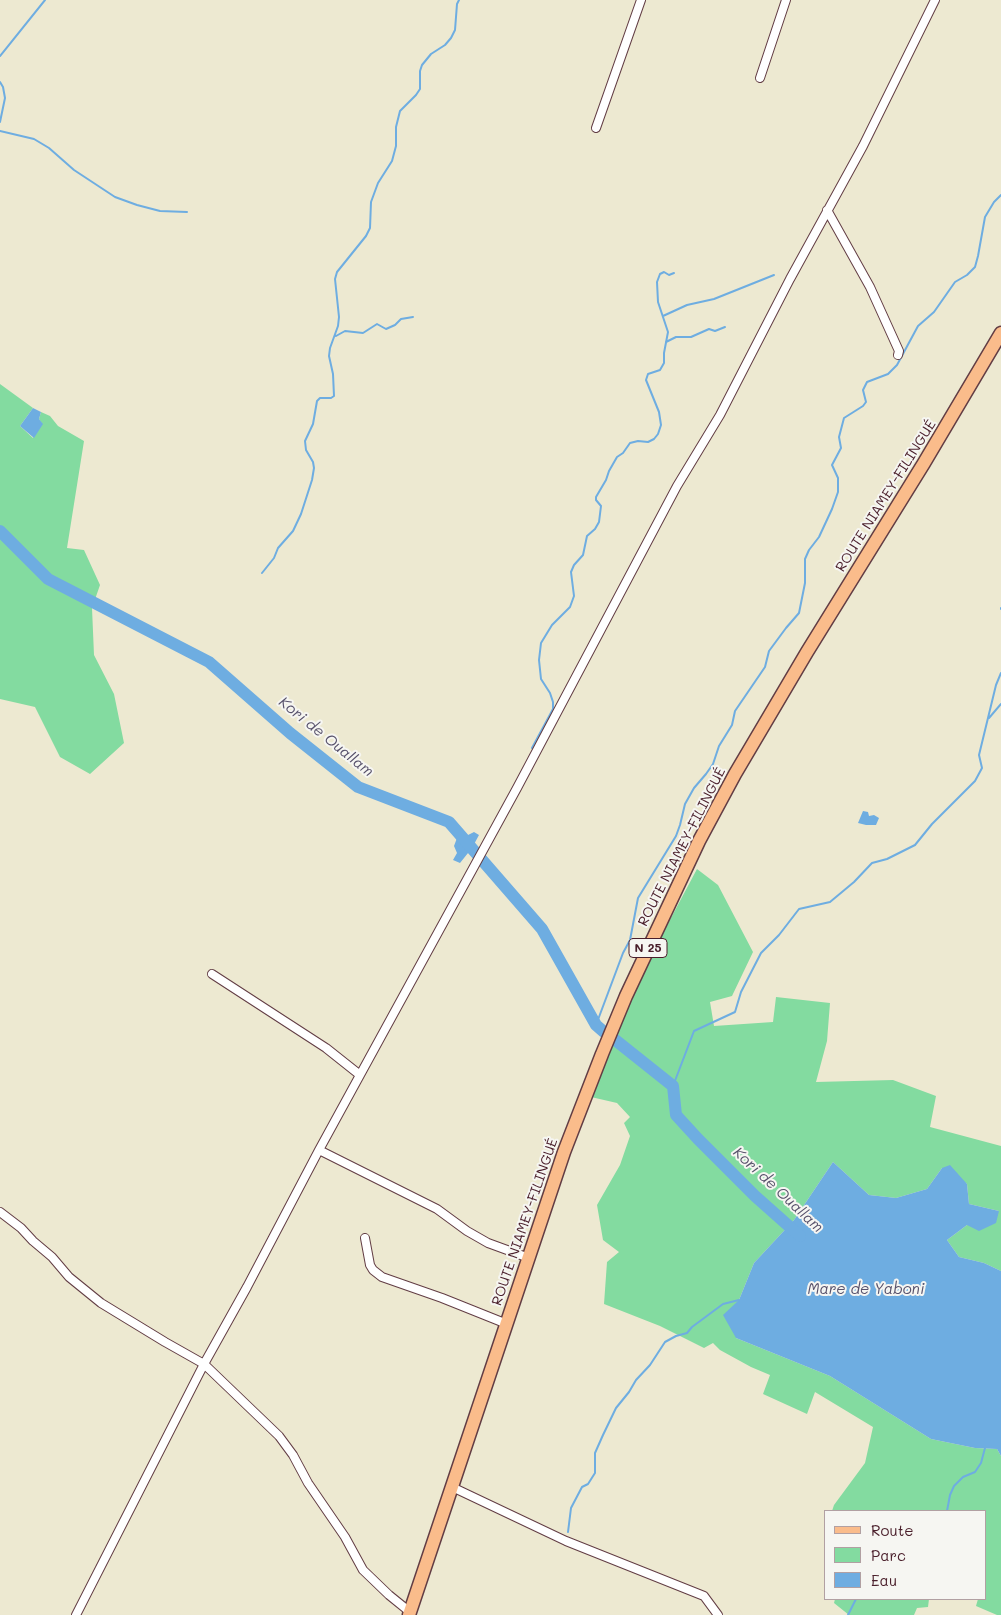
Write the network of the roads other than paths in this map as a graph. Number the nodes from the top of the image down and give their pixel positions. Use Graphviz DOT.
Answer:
graph roads {
  1 [pos="641,0"];
  2 [pos="786,0"];
  3 [pos="935,0"];
  4 [pos="760,78"];
  5 [pos="596,128"];
  6 [pos="827,210"];
  7 [pos="1001,333"];
  8 [pos="898,355"];
  9 [pos="212,974"];
  10 [pos="360,1075"];
  11 [pos="318,1150"];
  12 [pos="0,1212"];
  13 [pos="365,1238"];
  14 [pos="529,1258"];
  15 [pos="507,1324"];
  16 [pos="204,1364"];
  17 [pos="452,1487"];
  18 [pos="409,1613"];
  19 [pos="76,1615"];
  20 [pos="718,1615"];
  1 -- 5 [label="street"];
  2 -- 4 [label="street"];
  3 -- 6 [label="street"];
  6 -- 8 [label="street"];
  6 -- 10 [label="street"];
  7 -- 14 [label="main road, ROUTE NIAMEY-FILINGUÉ / N 25"];
  9 -- 10 [label="street"];
  10 -- 11 [label="street"];
  11 -- 14 [label="street"];
  11 -- 16 [label="street"];
  12 -- 16 [label="street"];
  13 -- 15 [label="street"];
  14 -- 15 [label="main road, ROUTE NIAMEY-FILINGUÉ / N 25"];
  15 -- 17 [label="main road, ROUTE NIAMEY-FILINGUÉ / N 25"];
  16 -- 18 [label="street"];
  16 -- 19 [label="street"];
  17 -- 18 [label="main road, ROUTE NIAMEY-FILINGUÉ / N 25"];
  17 -- 20 [label="street"];
}
